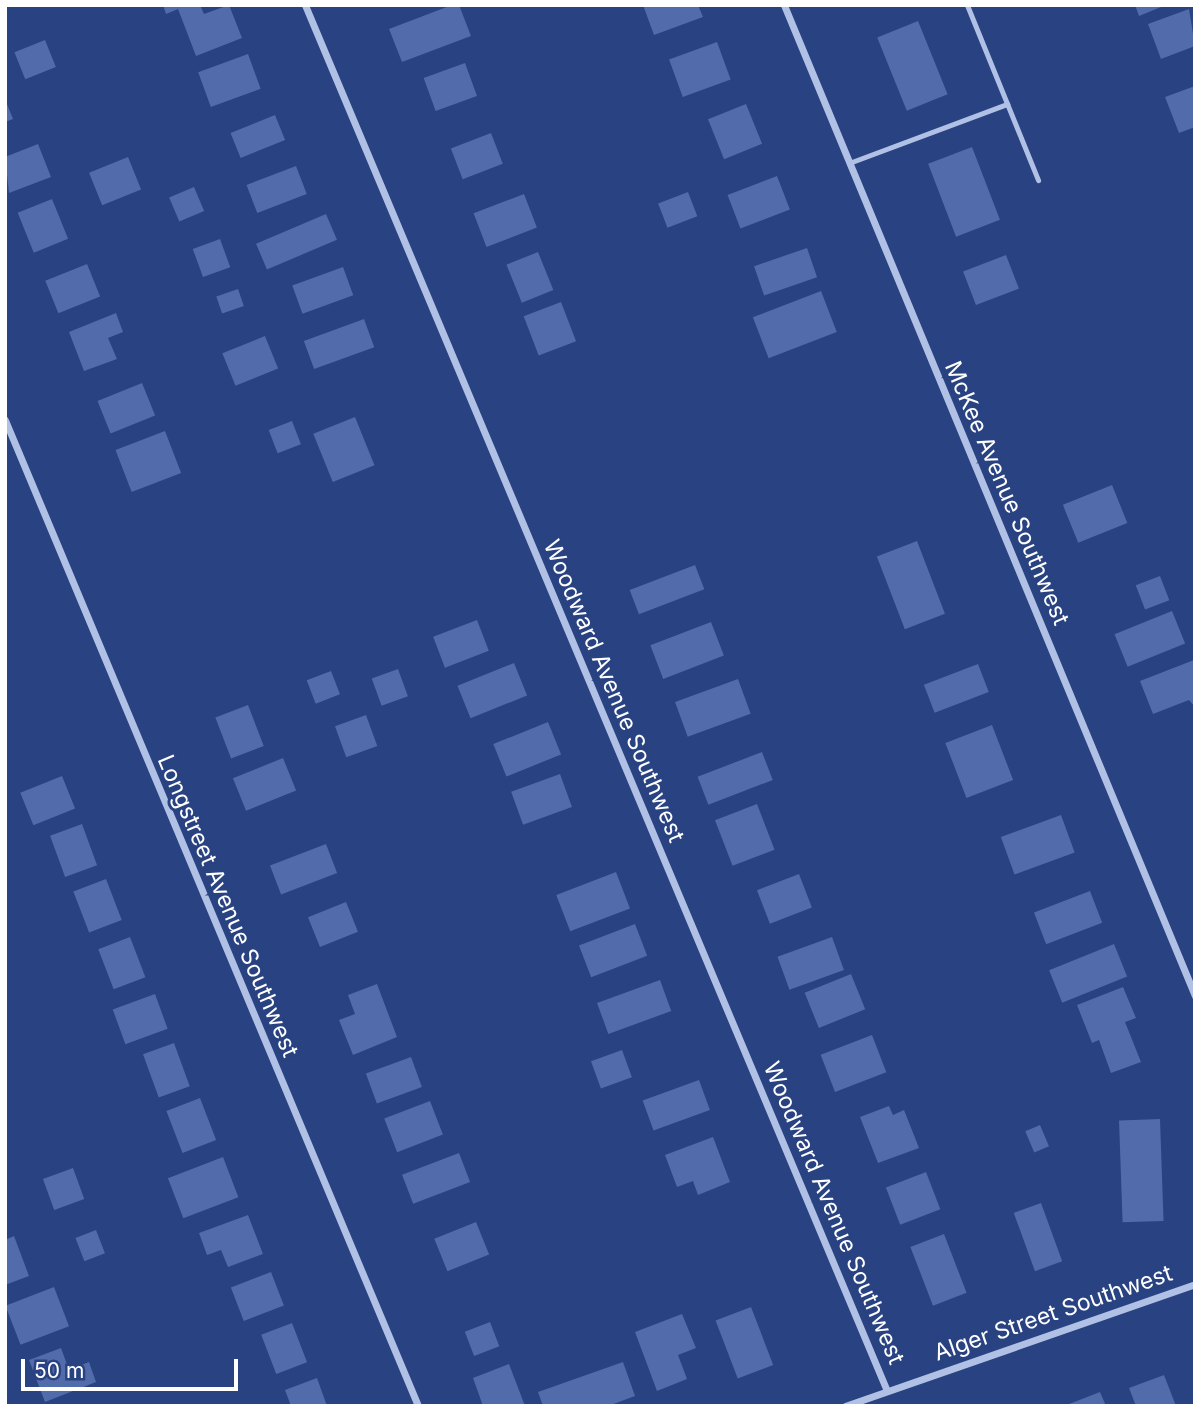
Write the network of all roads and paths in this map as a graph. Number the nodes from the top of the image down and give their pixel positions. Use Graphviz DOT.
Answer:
graph roads {
  1 [pos="305,5"];
  2 [pos="784,5"];
  3 [pos="967,5"];
  4 [pos="1007,104"];
  5 [pos="849,163"];
  6 [pos="1038,180"];
  7 [pos="5,420"];
  8 [pos="1195,996"];
  9 [pos="1195,1284"];
  10 [pos="887,1391"];
  11 [pos="418,1406"];
  12 [pos="845,1406"];
  1 -- 10 [label="street, Woodward Avenue Southwest"];
  2 -- 5 [label="street, McKee Avenue Southwest"];
  3 -- 4 [label="lane"];
  4 -- 5 [label="lane"];
  4 -- 6 [label="lane"];
  5 -- 8 [label="street, McKee Avenue Southwest"];
  7 -- 11 [label="street, Longstreet Avenue Southwest"];
  9 -- 10 [label="street, Alger Street Southwest"];
  10 -- 12 [label="street, Alger Street Southwest"];
}
